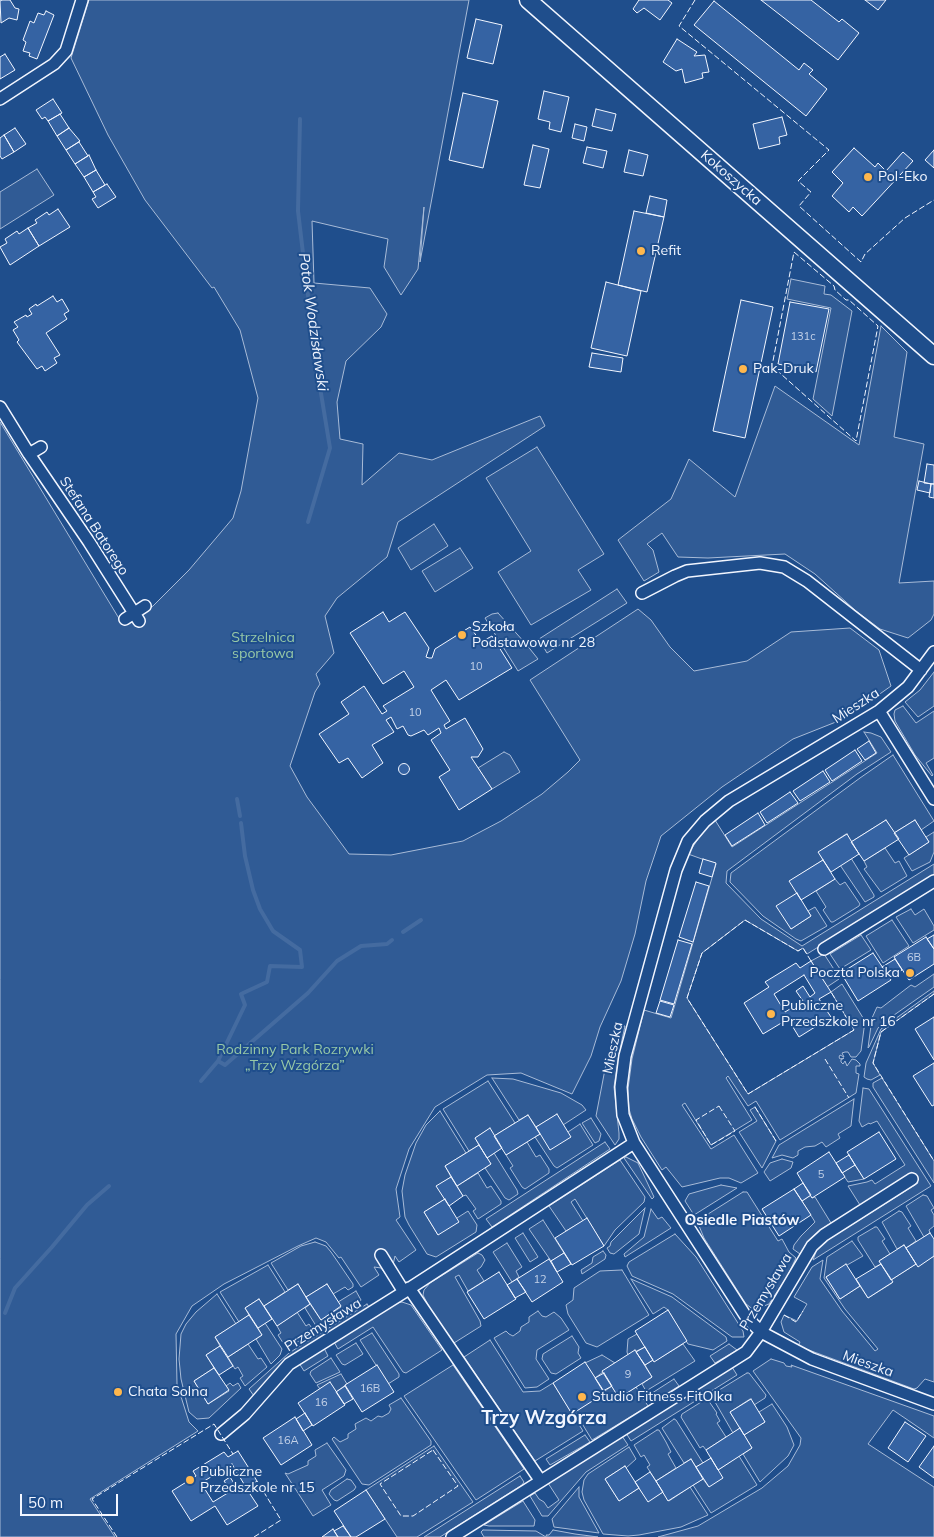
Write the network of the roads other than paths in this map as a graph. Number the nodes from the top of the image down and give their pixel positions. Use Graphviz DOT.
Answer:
graph roads {
  1 [pos="82,0"];
  2 [pos="528,0"];
  3 [pos="0,99"];
  4 [pos="934,356"];
  5 [pos="0,407"];
  6 [pos="41,447"];
  7 [pos="29,454"];
  8 [pos="642,593"];
  9 [pos="145,606"];
  10 [pos="934,652"];
  11 [pos="920,670"];
  12 [pos="879,711"];
  13 [pos="934,800"];
  14 [pos="934,881"];
  15 [pos="824,949"];
  16 [pos="634,1142"];
  17 [pos="912,1180"];
  18 [pos="380,1255"];
  19 [pos="407,1290"];
  20 [pos="762,1332"];
  21 [pos="934,1404"];
  22 [pos="221,1434"];
  23 [pos="540,1480"];
  24 [pos="452,1537"];
  1 -- 3 [label="street"];
  2 -- 4 [label="street, Kokoszycka"];
  5 -- 7 [label="street, Stefana Batorego"];
  6 -- 7 [label="street"];
  7 -- 9 [label="street, Stefana Batorego"];
  8 -- 11 [label="street"];
  10 -- 11 [label="street, Mieszka"];
  11 -- 12 [label="street, Mieszka"];
  12 -- 13 [label="street"];
  12 -- 16 [label="street, Mieszka"];
  14 -- 15 [label="street"];
  16 -- 19 [label="street, Przemysława"];
  16 -- 20 [label="street, Mieszka"];
  17 -- 20 [label="street, Przemysława"];
  18 -- 19 [label="street"];
  19 -- 22 [label="street, Przemysława"];
  19 -- 23 [label="street"];
  20 -- 21 [label="street, Mieszka"];
  20 -- 23 [label="street, Przemysława"];
  23 -- 24 [label="street, Przemysława"];
}
